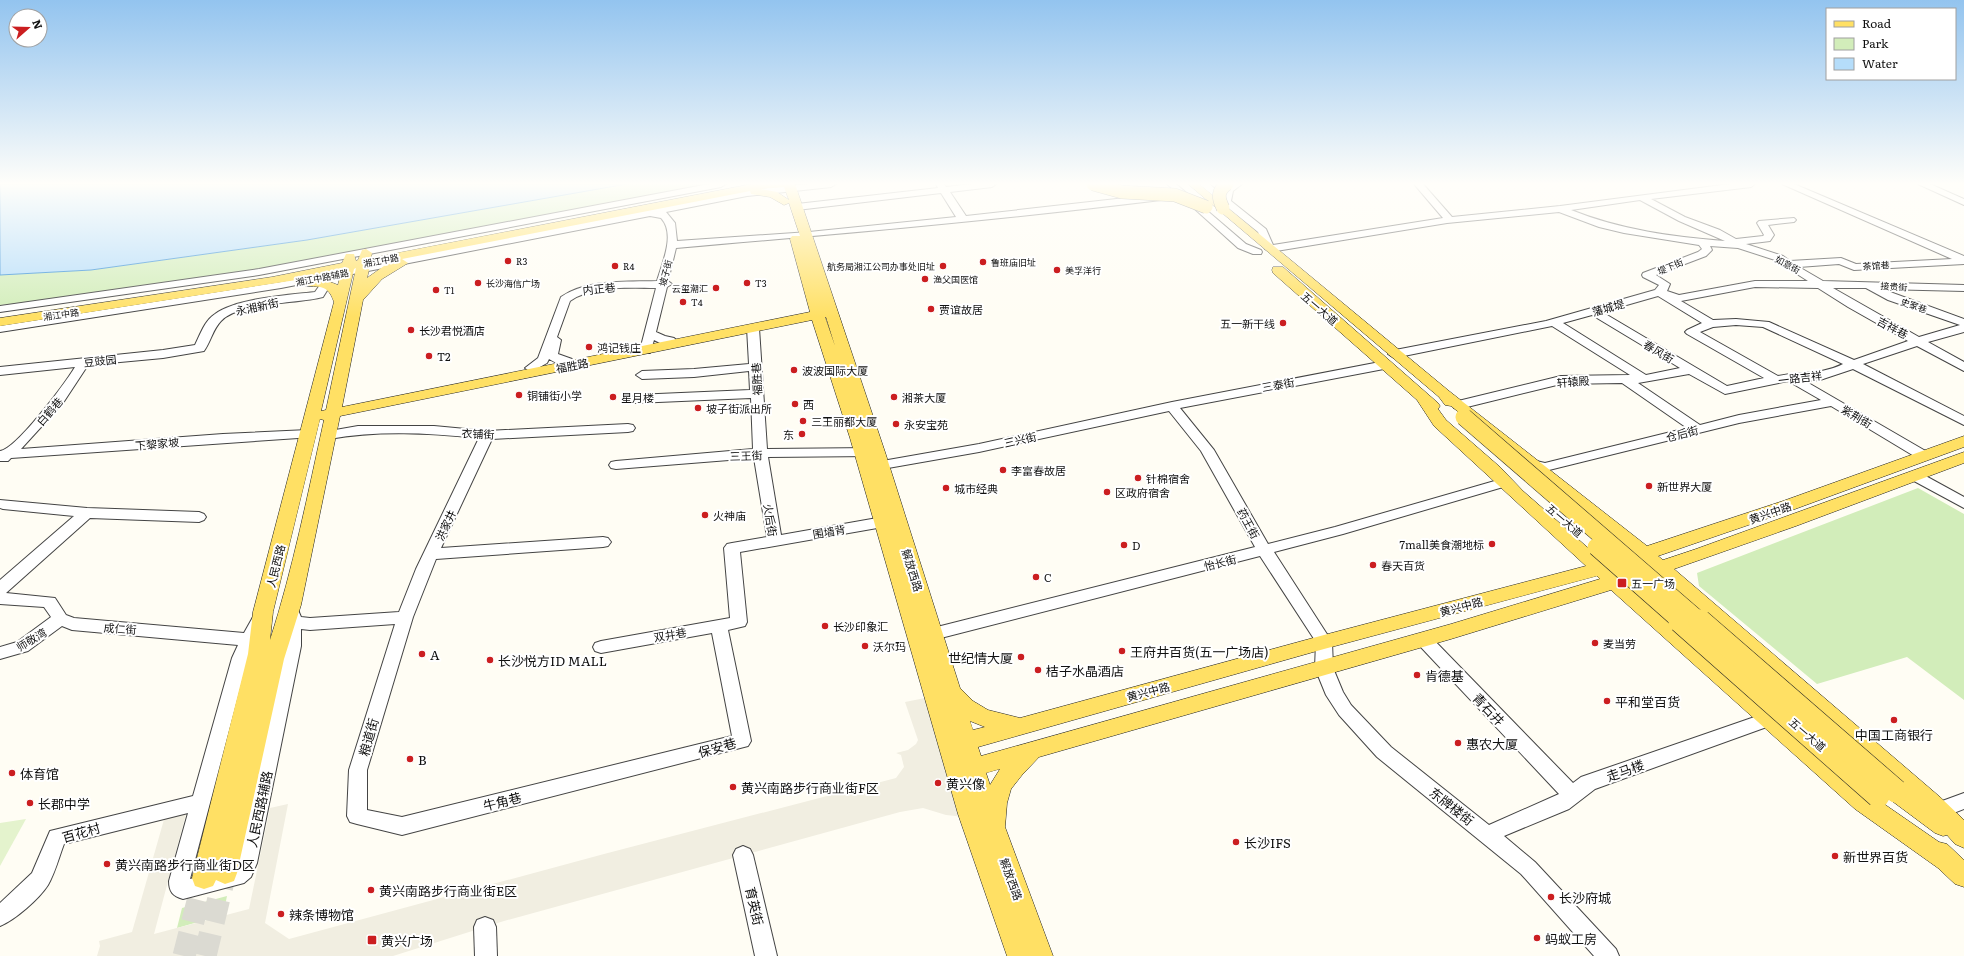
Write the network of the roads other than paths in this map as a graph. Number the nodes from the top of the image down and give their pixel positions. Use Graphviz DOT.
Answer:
graph roads {
  1 [pos="513,229"];
  2 [pos="533,229"];
  3 [pos="534,229"];
  4 [pos="568,229"];
  5 [pos="671,229"];
  6 [pos="676,229"];
  7 [pos="800,229"];
  8 [pos="862,229"];
  9 [pos="1224,229"];
  10 [pos="1237,229"];
  11 [pos="1242,229"];
  12 [pos="1259,229"];
  13 [pos="1395,229"];
  14 [pos="1619,229"];
  15 [pos="1709,229"];
  16 [pos="1765,229"];
  17 [pos="1890,229"];
  18 [pos="1246,234"];
  19 [pos="802,235"];
  20 [pos="1703,242"];
  21 [pos="1738,244"];
  22 [pos="674,245"];
  23 [pos="1270,249"];
  24 [pos="1257,252"];
  25 [pos="424,257"];
  26 [pos="1964,261"];
  27 [pos="357,262"];
  28 [pos="1789,264"];
  29 [pos="326,284"];
  30 [pos="281,285"];
  31 [pos="664,285"];
  32 [pos="1824,285"];
  33 [pos="1865,285"];
  34 [pos="650,286"];
  35 [pos="1964,288"];
  36 [pos="1659,292"];
  37 [pos="348,305"];
  38 [pos="0,309"];
  39 [pos="821,311"];
  40 [pos="1593,311"];
  41 [pos="0,316"];
  42 [pos="798,317"];
  43 [pos="0,322"];
  44 [pos="1553,322"];
  45 [pos="1964,323"];
  46 [pos="1711,324"];
  47 [pos="753,328"];
  48 [pos="1964,328"];
  49 [pos="0,329"];
  50 [pos="1918,341"];
  51 [pos="648,344"];
  52 [pos="200,348"];
  53 [pos="1389,360"];
  54 [pos="85,361"];
  55 [pos="568,362"];
  56 [pos="1853,364"];
  57 [pos="755,367"];
  58 [pos="1964,367"];
  59 [pos="531,368"];
  60 [pos="1689,370"];
  61 [pos="0,371"];
  62 [pos="642,375"];
  63 [pos="1790,377"];
  64 [pos="1624,379"];
  65 [pos="1644,379"];
  66 [pos="1776,380"];
  67 [pos="1725,390"];
  68 [pos="756,394"];
  69 [pos="635,399"];
  70 [pos="1424,400"];
  71 [pos="373,402"];
  72 [pos="1833,402"];
  73 [pos="335,403"];
  74 [pos="1172,406"];
  75 [pos="1454,409"];
  76 [pos="311,421"];
  77 [pos="1964,421"];
  78 [pos="628,428"];
  79 [pos="1697,429"];
  80 [pos="329,435"];
  81 [pos="487,435"];
  82 [pos="1964,441"];
  83 [pos="760,453"];
  84 [pos="1924,456"];
  85 [pos="2,457"];
  86 [pos="1964,457"];
  87 [pos="872,459"];
  88 [pos="1532,464"];
  89 [pos="616,465"];
  90 [pos="1913,477"];
  91 [pos="1505,482"];
  92 [pos="1964,503"];
  93 [pos="3,504"];
  94 [pos="87,513"];
  95 [pos="199,517"];
  96 [pos="883,522"];
  97 [pos="775,541"];
  98 [pos="603,542"];
  99 [pos="1264,550"];
  100 [pos="432,554"];
  101 [pos="1651,561"];
  102 [pos="1607,575"];
  103 [pos="0,588"];
  104 [pos="0,598"];
  105 [pos="292,611"];
  106 [pos="263,612"];
  107 [pos="405,617"];
  108 [pos="60,619"];
  109 [pos="739,622"];
  110 [pos="719,626"];
  111 [pos="933,634"];
  112 [pos="1423,639"];
  113 [pos="249,640"];
  114 [pos="1324,642"];
  115 [pos="601,647"];
  116 [pos="0,653"];
  117 [pos="1324,668"];
  118 [pos="949,690"];
  119 [pos="1769,719"];
  120 [pos="1030,724"];
  121 [pos="957,744"];
  122 [pos="1040,748"];
  123 [pos="965,770"];
  124 [pos="602,777"];
  125 [pos="1887,793"];
  126 [pos="1572,795"];
  127 [pos="1964,801"];
  128 [pos="200,802"];
  129 [pos="1941,810"];
  130 [pos="402,826"];
  131 [pos="995,834"];
  132 [pos="1488,834"];
  133 [pos="1964,837"];
  134 [pos="1964,841"];
  135 [pos="743,855"];
  136 [pos="1946,860"];
  137 [pos="225,873"];
  138 [pos="1964,876"];
  139 [pos="204,878"];
  140 [pos="0,916"];
  141 [pos="485,927"];
  142 [pos="486,956"];
  143 [pos="766,956"];
  144 [pos="1020,956"];
  145 [pos="1040,956"];
  146 [pos="1608,956"];
  1 -- 27 [label="street, 湘江中路辅路"];
  2 -- 27 [label="main road, 湘江中路"];
  3 -- 27 [label="main road, 湘江中路"];
  4 -- 25 [label="street, 湘江中路辅路"];
  5 -- 22 [label="street, 坡子街"];
  6 -- 22 [label="street, 坡子街"];
  7 -- 19 [label="main road, 解放西路"];
  8 -- 19 [label="street"];
  9 -- 24 [label="street"];
  10 -- 18 [label="main road, 五一大道"];
  11 -- 18 [label="main road, 五一大道"];
  12 -- 23 [label="street"];
  13 -- 23 [label="street"];
  14 -- 20 [label="street"];
  15 -- 21 [label="street, 如意街"];
  16 -- 21 [label="street"];
  17 -- 26 [label="street"];
  18 -- 23 [label="main road, 五一大道"];
  18 -- 24 [label="main road, 五一大道"];
  19 -- 22 [label="street"];
  19 -- 39 [label="main road, 解放西路"];
  20 -- 21 [label="street"];
  20 -- 36 [label="street, 堤下街"];
  21 -- 28 [label="street, 如意街"];
  22 -- 31 [label="street, 坡子街"];
  23 -- 53 [label="main road, 五一大道"];
  24 -- 53 [label="main road, 五一大道"];
  25 -- 27 [label="street, 湘江中路辅路"];
  25 -- 37 [label="main road"];
  26 -- 28 [label="street, 茶馆巷"];
  27 -- 30 [label="street, 湘江中路辅路"];
  27 -- 37 [label="main road, 人民西路"];
  27 -- 38 [label="street, 湘江中路辅路"];
  27 -- 41 [label="main road, 湘江中路"];
  27 -- 43 [label="main road, 湘江中路"];
  28 -- 32 [label="street, 如意街"];
  29 -- 30 [label="main road"];
  29 -- 37 [label="main road"];
  29 -- 52 [label="street, 永湘新街"];
  30 -- 49 [label="street, 湘江中路辅路"];
  31 -- 34 [label="street, 内正巷"];
  31 -- 51 [label="street, 坡子街"];
  32 -- 33 [label="street, 接贵街"];
  32 -- 36 [label="street"];
  32 -- 50 [label="street, 吉祥巷"];
  33 -- 35 [label="street, 接贵街"];
  33 -- 45 [label="street, 史家巷"];
  34 -- 55 [label="street, 内正巷"];
  34 -- 59 [label="street, 内正巷"];
  36 -- 40 [label="street, 藩城堤"];
  36 -- 46 [label="street"];
  37 -- 73 [label="main road, 人民西路"];
  37 -- 76 [label="main road, 人民西路"];
  39 -- 42 [label="main road, 福胜路"];
  39 -- 87 [label="main road, 解放西路"];
  40 -- 44 [label="street, 藩城堤"];
  40 -- 60 [label="street, 春风街"];
  42 -- 47 [label="main road, 福胜路"];
  42 -- 51 [label="main road, 福胜路"];
  44 -- 53 [label="street, 藩城堤"];
  44 -- 65 [label="street"];
  46 -- 56 [label="street"];
  46 -- 66 [label="street"];
  47 -- 51 [label="main road, 福胜路"];
  47 -- 57 [label="street, 福胜巷"];
  48 -- 50 [label="street, 一路吉祥"];
  50 -- 56 [label="street, 一路吉祥"];
  50 -- 58 [label="street, 吉祥巷"];
  51 -- 55 [label="main road, 福胜路"];
  51 -- 71 [label="main road, 福胜路"];
  52 -- 54 [label="street, 豆豉园"];
  53 -- 70 [label="main road, 五一大道"];
  53 -- 74 [label="street, 三泰街"];
  53 -- 75 [label="main road, 五一大道"];
  54 -- 61 [label="street, 豆豉园"];
  54 -- 85 [label="street, 白鹤巷"];
  55 -- 59 [label="main road, 福胜路"];
  56 -- 63 [label="street, 一路吉祥"];
  56 -- 77 [label="street"];
  57 -- 62 [label="street"];
  57 -- 68 [label="street, 福胜巷"];
  59 -- 71 [label="main road, 福胜路"];
  60 -- 65 [label="street, 轩辕殿"];
  60 -- 67 [label="street, 春风街"];
  63 -- 66 [label="street, 一路吉祥"];
  63 -- 72 [label="street, 紫荆街"];
  64 -- 65 [label="street, 轩辕殿"];
  64 -- 75 [label="street, 轩辕殿"];
  64 -- 79 [label="street"];
  66 -- 67 [label="street, 一路吉祥"];
  68 -- 69 [label="street"];
  68 -- 83 [label="street, 福胜巷"];
  70 -- 75 [label="main road, 五一大道"];
  70 -- 91 [label="main road, 五一大道"];
  71 -- 73 [label="main road, 福胜路"];
  71 -- 73 [label="main road"];
  71 -- 80 [label="main road"];
  72 -- 79 [label="street, 仓后街"];
  72 -- 84 [label="street, 紫荆街"];
  73 -- 76 [label="main road, 福胜路"];
  73 -- 80 [label="main road, 人民西路"];
  74 -- 87 [label="street, 三兴街"];
  74 -- 99 [label="street, 药王街"];
  75 -- 88 [label="main road, 五一大道"];
  75 -- 125 [label="main road, 五一大道, bridge"];
  76 -- 85 [label="street, 下黎家坡"];
  76 -- 106 [label="main road, 人民西路"];
  78 -- 81 [label="street, 衣铺街"];
  79 -- 88 [label="street, 仓后街"];
  80 -- 81 [label="street, 衣铺街"];
  80 -- 105 [label="main road, 人民西路"];
  81 -- 100 [label="street, 洪家井"];
  82 -- 84 [label="main road, 黄兴中路"];
  83 -- 87 [label="street, 三王街"];
  83 -- 89 [label="street, 三王街"];
  83 -- 97 [label="street, 火后街"];
  84 -- 101 [label="main road, 黄兴中路"];
  86 -- 90 [label="main road, 黄兴中路"];
  87 -- 96 [label="main road, 解放西路"];
  87 -- 111 [label="main road, 解放西路"];
  88 -- 101 [label="main road, 五一大道"];
  90 -- 92 [label="street"];
  90 -- 101 [label="main road, 黄兴中路"];
  91 -- 99 [label="street, 怡长街"];
  91 -- 102 [label="main road, 五一大道"];
  93 -- 94 [label="street"];
  94 -- 95 [label="street"];
  94 -- 103 [label="street"];
  96 -- 97 [label="street, 围墙背"];
  96 -- 121 [label="main road, 解放西路"];
  97 -- 109 [label="street, 火后街"];
  98 -- 100 [label="street"];
  99 -- 111 [label="street, 怡长街"];
  99 -- 114 [label="street, 药王街"];
  100 -- 107 [label="street, 洪家井"];
  101 -- 102 [label="main road, 黄兴中路"];
  101 -- 129 [label="main road, 五一大道"];
  102 -- 112 [label="main road, 黄兴中路"];
  102 -- 114 [label="main road, 黄兴中路"];
  102 -- 119 [label="main road, 五一大道"];
  104 -- 108 [label="street"];
  105 -- 107 [label="street"];
  105 -- 128 [label="street, 人民西路辅路"];
  105 -- 137 [label="main road, 人民西路"];
  106 -- 113 [label="street, 人民西路辅路"];
  106 -- 139 [label="main road, 人民西路"];
  107 -- 130 [label="street, 粮道街"];
  108 -- 113 [label="street, 成仁街"];
  108 -- 116 [label="street, 师敬湾"];
  109 -- 110 [label="street, 双井巷"];
  110 -- 115 [label="street, 双井巷"];
  110 -- 124 [label="street, 保安巷"];
  111 -- 118 [label="main road, 解放西路"];
  112 -- 117 [label="main road, 黄兴中路"];
  112 -- 126 [label="street, 青石井"];
  113 -- 128 [label="street, 人民西路辅路"];
  114 -- 117 [label="street, 东牌楼街"];
  114 -- 120 [label="main road, 黄兴中路"];
  117 -- 122 [label="main road, 黄兴中路"];
  117 -- 132 [label="street, 东牌楼街"];
  118 -- 120 [label="main road"];
  118 -- 121 [label="main road, 解放西路"];
  119 -- 126 [label="street, 走马楼"];
  119 -- 136 [label="main road, 五一大道"];
  120 -- 121 [label="main road, 黄兴中路"];
  121 -- 123 [label="main road, 解放西路"];
  122 -- 123 [label="main road, 黄兴中路"];
  122 -- 131 [label="main road"];
  123 -- 131 [label="main road, 解放西路"];
  123 -- 144 [label="main road, 解放西路"];
  124 -- 130 [label="street, 牛角巷"];
  125 -- 134 [label="main road, 五一大道"];
  125 -- 136 [label="main road, 五一大道"];
  126 -- 132 [label="street, 走马楼"];
  127 -- 129 [label="street"];
  128 -- 140 [label="street, 百花村"];
  129 -- 133 [label="main road, 五一大道"];
  131 -- 145 [label="main road, 解放西路"];
  132 -- 146 [label="street, 东牌楼街"];
  135 -- 143 [label="street, 育英街"];
  136 -- 138 [label="main road, 五一大道"];
  141 -- 142 [label="street"];
}
